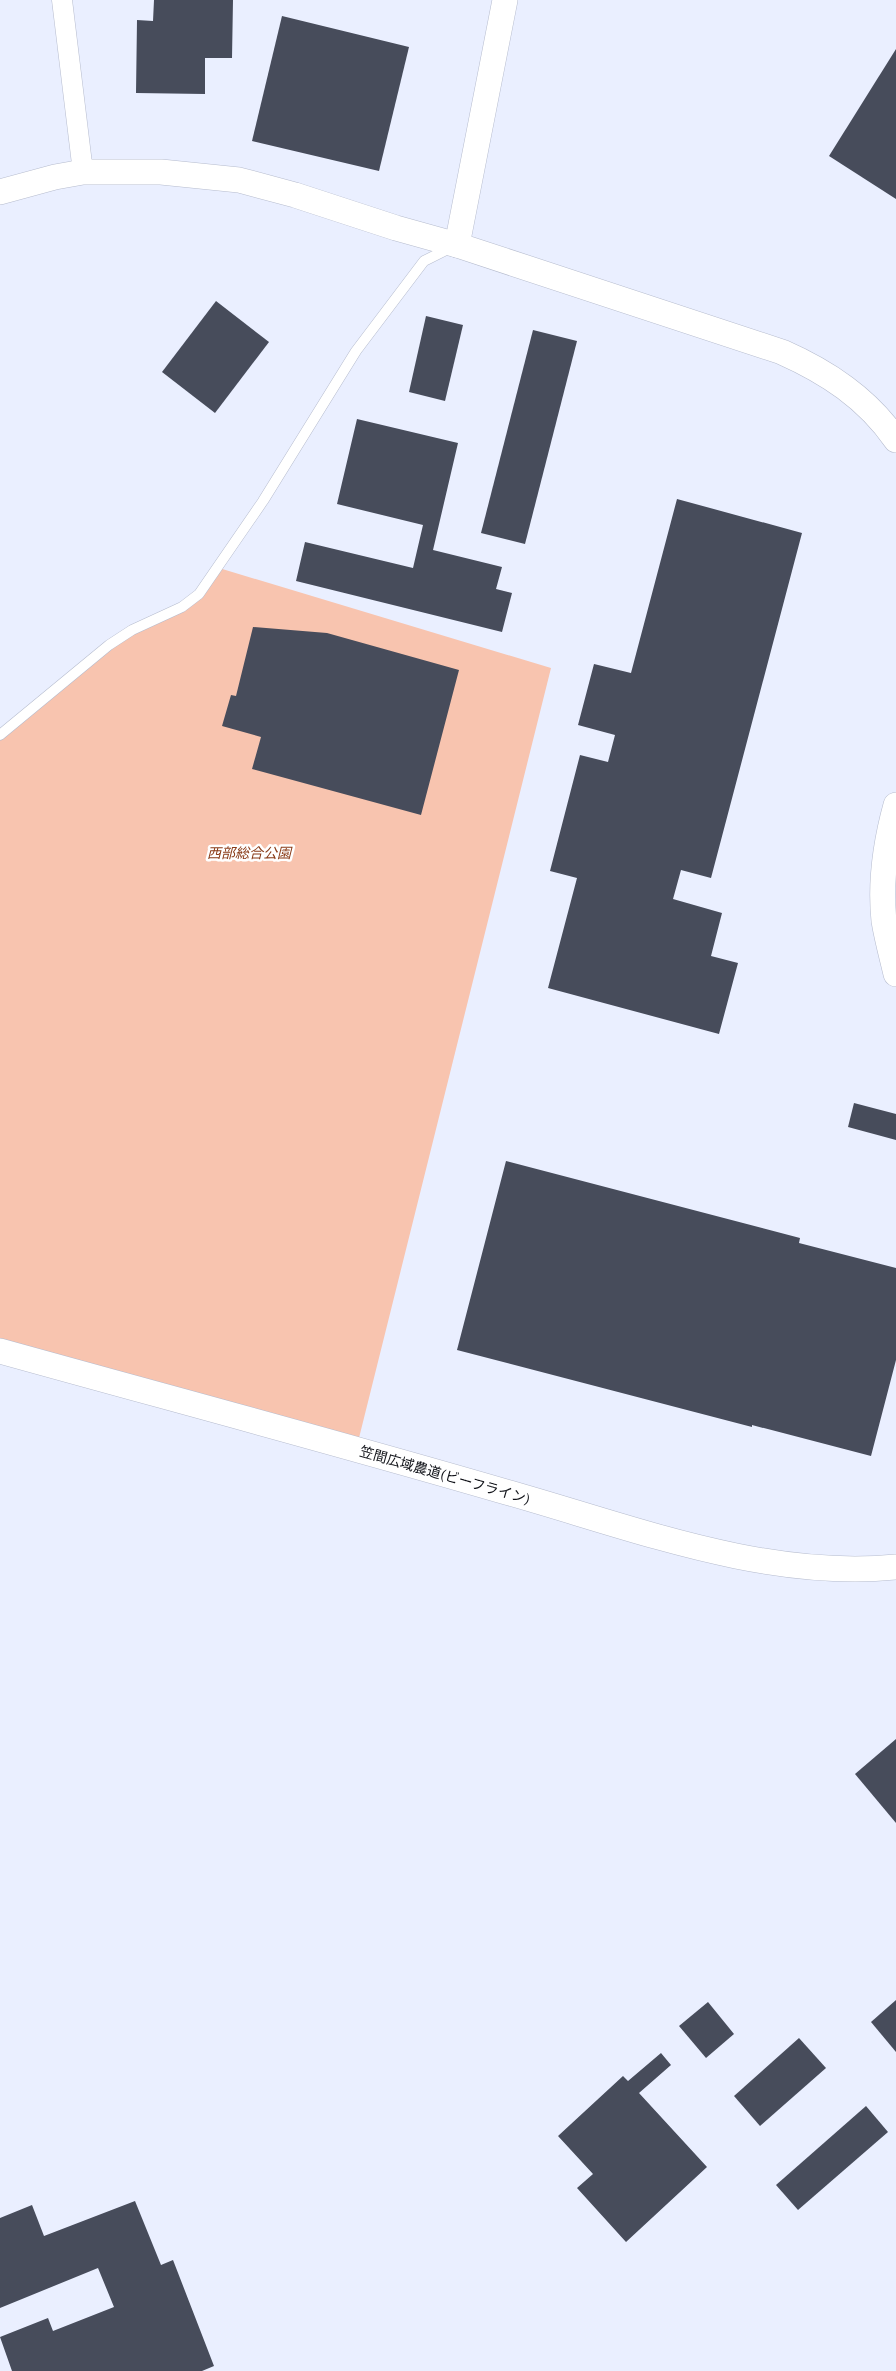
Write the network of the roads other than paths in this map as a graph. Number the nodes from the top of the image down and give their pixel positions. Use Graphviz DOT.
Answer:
graph roads {
  1 [pos="62,0"];
  2 [pos="505,0"];
  3 [pos="83,172"];
  4 [pos="0,192"];
  5 [pos="457,245"];
  6 [pos="896,440"];
  7 [pos="0,735"];
  8 [pos="896,805"];
  9 [pos="896,974"];
  10 [pos="0,1351"];
  11 [pos="896,1567"];
  1 -- 3 [label="street"];
  2 -- 5 [label="street"];
  3 -- 4 [label="street"];
  3 -- 5 [label="street"];
  5 -- 6 [label="street"];
  5 -- 7 [label="lane"];
  8 -- 9 [label="street"];
  10 -- 11 [label="street, 笠間広域農道(ビーフライン)"];
}
